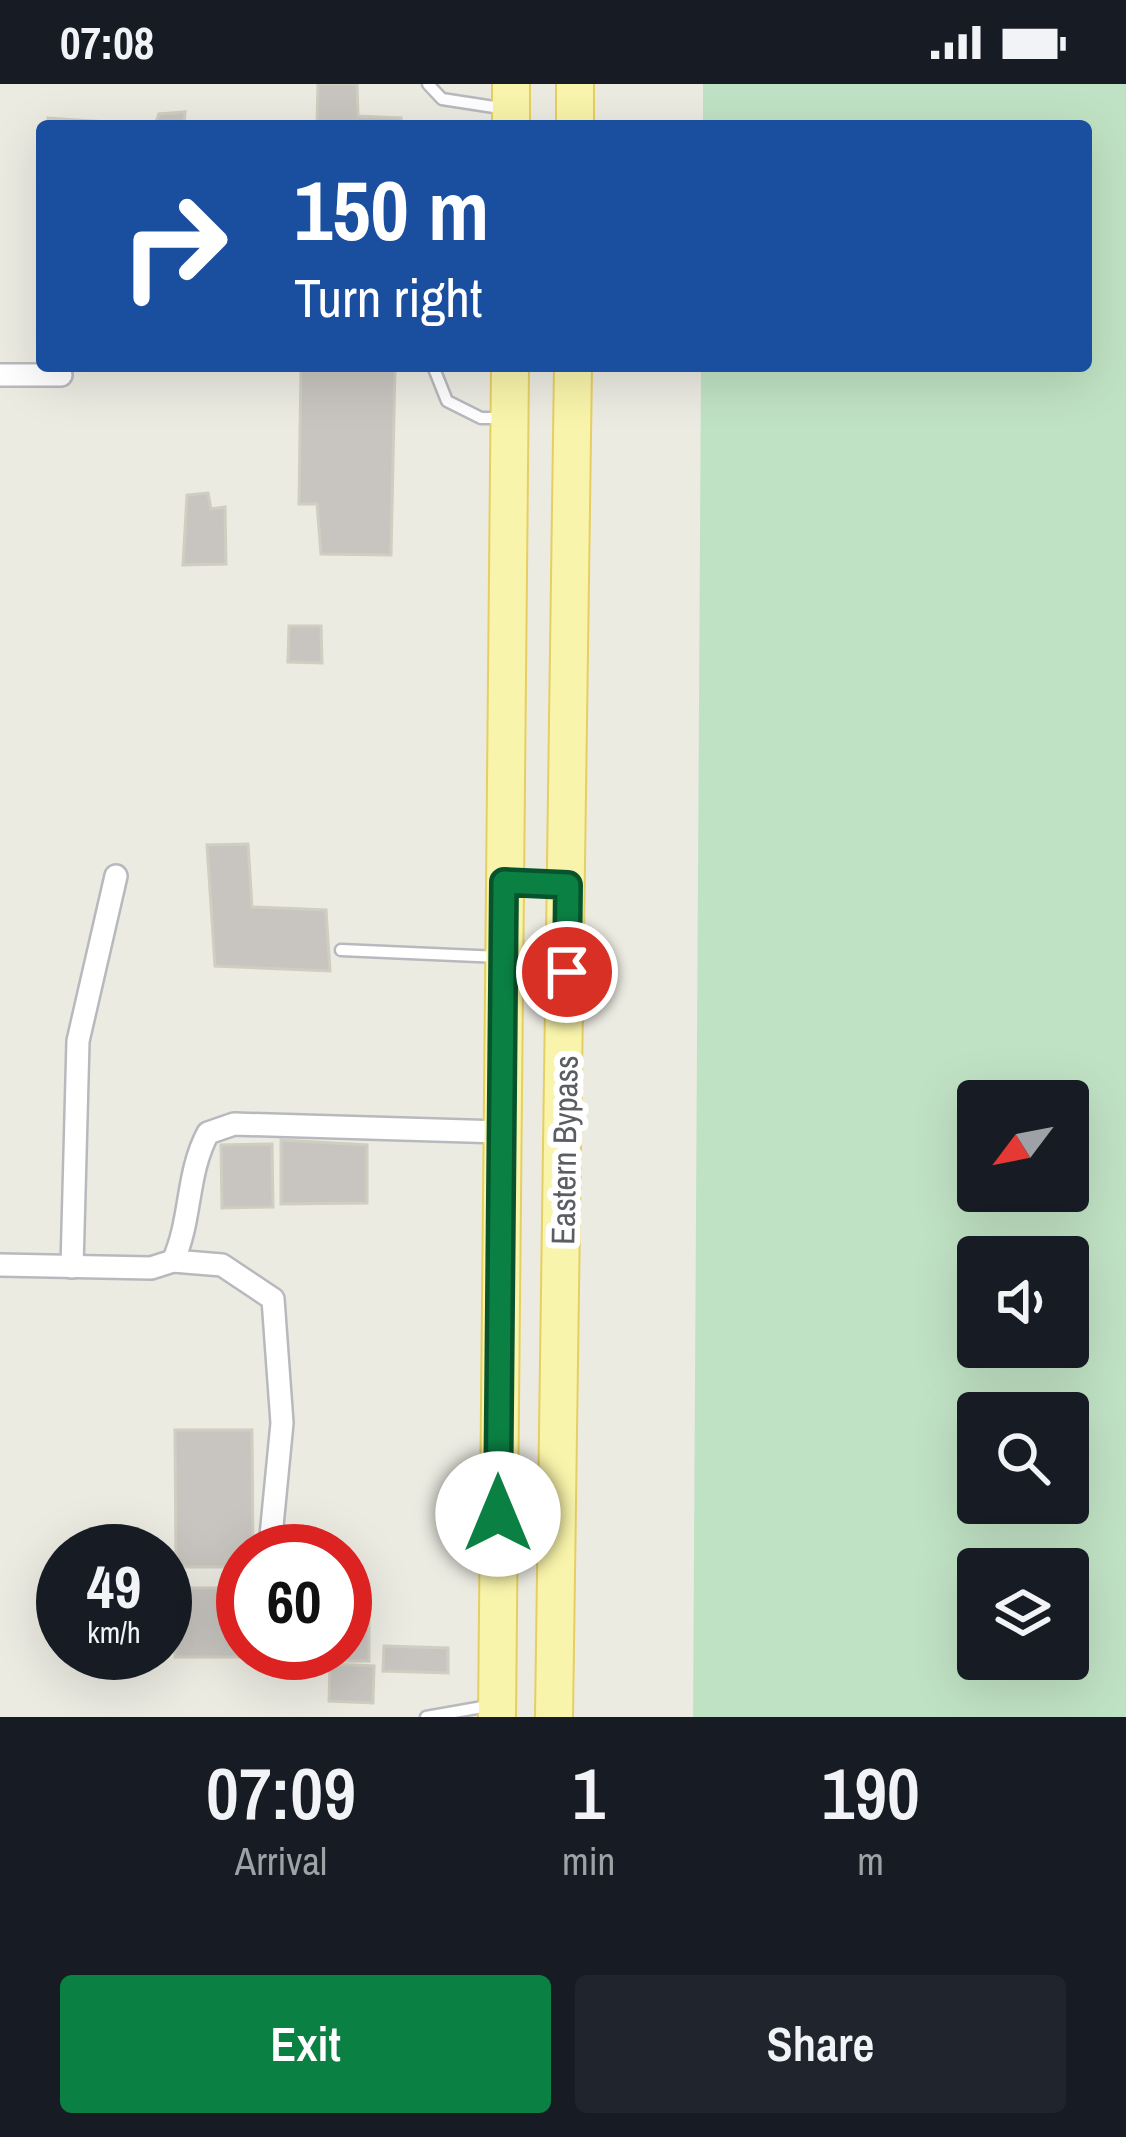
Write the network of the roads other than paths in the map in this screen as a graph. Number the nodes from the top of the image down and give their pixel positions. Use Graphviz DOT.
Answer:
graph roads {
  1 [pos="428,84"];
  2 [pos="575,84"];
  3 [pos="511,106"];
  4 [pos="574,120"];
  5 [pos="435,372"];
  6 [pos="510,372"];
  7 [pos="573,372"];
  8 [pos="0,375"];
  9 [pos="61,376"];
  10 [pos="510,418"];
  11 [pos="116,876"];
  12 [pos="504,882"];
  13 [pos="568,885"];
  14 [pos="341,950"];
  15 [pos="503,957"];
  16 [pos="501,1132"];
  17 [pos="173,1261"];
  18 [pos="0,1265"];
  19 [pos="72,1267"];
  20 [pos="272,1524"];
  21 [pos="497,1711"];
  22 [pos="426,1717"];
  23 [pos="554,1717"];
  1 -- 3 [label="lane"];
  2 -- 4 [label="main road"];
  5 -- 10 [label="lane"];
  6 -- 10 [label="main road, Eastern Bypass"];
  7 -- 13 [label="main road, Eastern Bypass"];
  8 -- 9 [label="street"];
  10 -- 12 [label="main road, Eastern Bypass"];
  11 -- 19 [label="street"];
  12 -- 13 [label="main road"];
  12 -- 15 [label="main road, Eastern Bypass"];
  13 -- 23 [label="main road, Eastern Bypass"];
  14 -- 15 [label="lane"];
  15 -- 16 [label="main road, Eastern Bypass"];
  16 -- 17 [label="street"];
  16 -- 21 [label="main road, Eastern Bypass"];
  17 -- 19 [label="street"];
  17 -- 20 [label="street"];
  18 -- 19 [label="street"];
  21 -- 22 [label="lane"];
}
